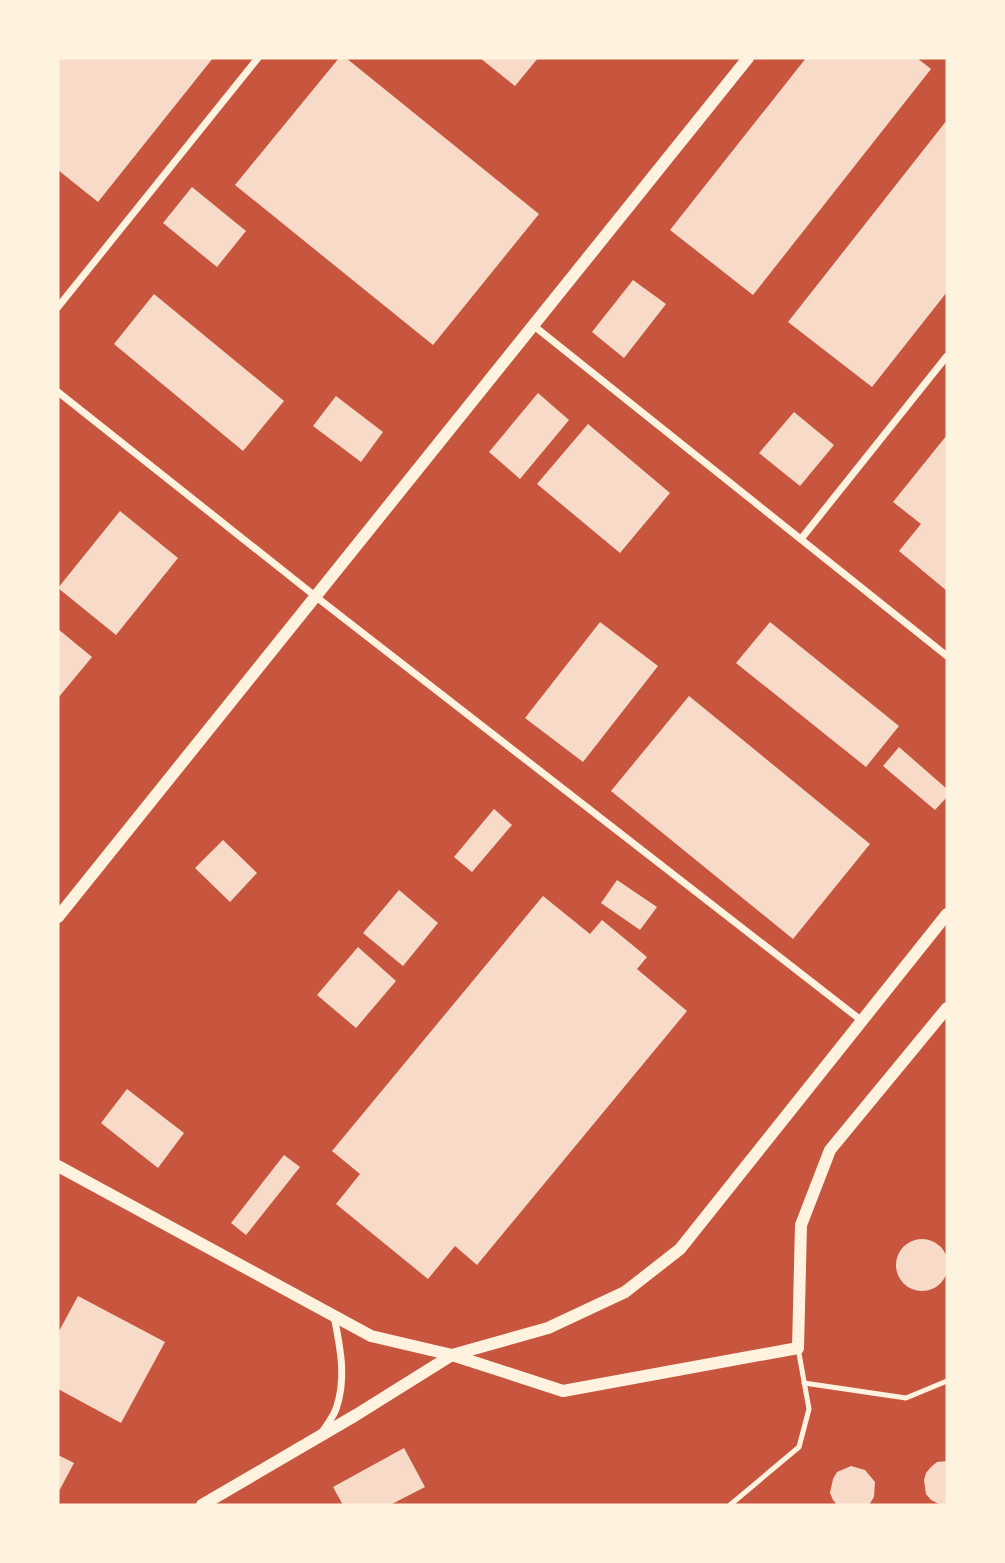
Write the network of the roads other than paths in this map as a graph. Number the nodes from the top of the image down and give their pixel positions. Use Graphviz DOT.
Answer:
graph roads {
  1 [pos="258,58"];
  2 [pos="748,58"];
  3 [pos="58,307"];
  4 [pos="534,326"];
  5 [pos="947,356"];
  6 [pos="58,392"];
  7 [pos="801,539"];
  8 [pos="316,596"];
  9 [pos="947,656"];
  10 [pos="947,915"];
  11 [pos="58,917"];
  12 [pos="947,1008"];
  13 [pos="862,1021"];
  14 [pos="58,1166"];
  15 [pos="334,1316"];
  16 [pos="798,1349"];
  17 [pos="453,1355"];
  18 [pos="947,1381"];
  19 [pos="804,1383"];
  20 [pos="319,1437"];
  21 [pos="202,1505"];
  22 [pos="730,1505"];
  1 -- 3 [label="street"];
  2 -- 4 [label="street"];
  4 -- 7 [label="street"];
  4 -- 8 [label="street"];
  5 -- 7 [label="street"];
  6 -- 8 [label="street"];
  7 -- 9 [label="street"];
  8 -- 11 [label="street"];
  8 -- 13 [label="street"];
  10 -- 13 [label="street"];
  12 -- 16 [label="street"];
  13 -- 17 [label="street"];
  14 -- 15 [label="street"];
  15 -- 17 [label="street"];
  15 -- 20 [label="street"];
  16 -- 17 [label="street"];
  16 -- 19 [label="lane"];
  17 -- 20 [label="street"];
  18 -- 19 [label="lane"];
  19 -- 22 [label="lane"];
  20 -- 21 [label="street"];
}
